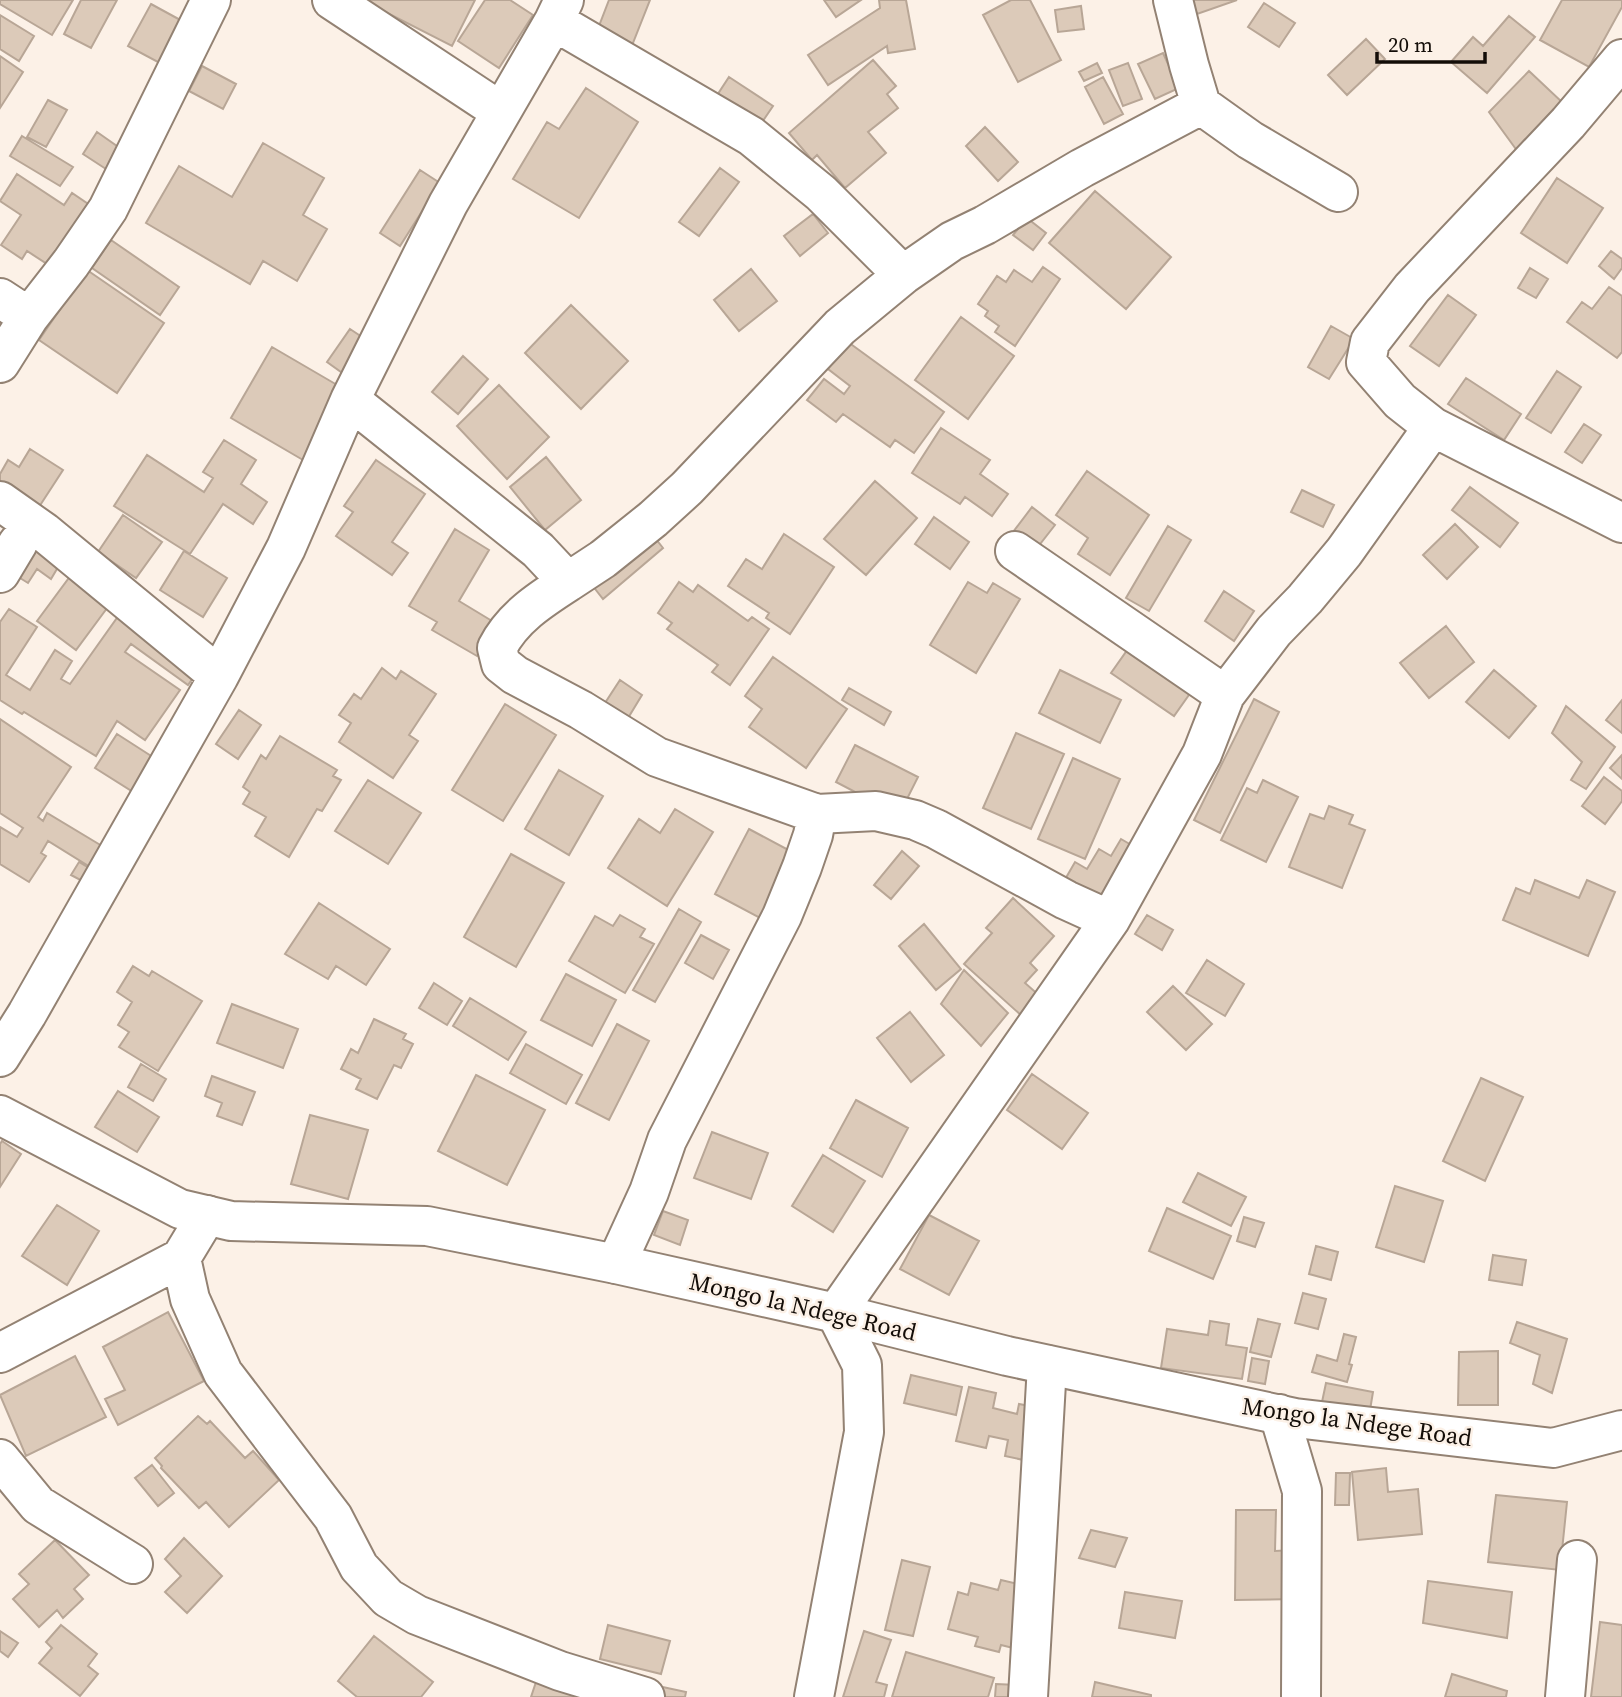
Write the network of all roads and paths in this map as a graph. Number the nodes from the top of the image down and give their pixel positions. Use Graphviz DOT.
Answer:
graph roads {
  1 [pos="211,0"];
  2 [pos="332,0"];
  3 [pos="1173,0"];
  4 [pos="559,11"];
  5 [pos="1622,59"];
  6 [pos="1202,105"];
  7 [pos="500,111"];
  8 [pos="1338,192"];
  9 [pos="902,275"];
  10 [pos="14,307"];
  11 [pos="0,363"];
  12 [pos="350,400"];
  13 [pos="1433,428"];
  14 [pos="0,501"];
  15 [pos="1622,523"];
  16 [pos="1015,551"];
  17 [pos="568,582"];
  18 [pos="219,676"];
  19 [pos="1226,695"];
  20 [pos="817,814"];
  21 [pos="1110,920"];
  22 [pos="0,1057"];
  23 [pos="0,1115"];
  24 [pos="207,1216"];
  25 [pos="181,1258"];
  26 [pos="617,1264"];
  27 [pos="836,1313"];
  28 [pos="0,1353"];
  29 [pos="1047,1365"];
  30 [pos="1279,1414"];
  31 [pos="1622,1430"];
  32 [pos="0,1459"];
  33 [pos="1577,1560"];
  34 [pos="133,1564"];
  35 [pos="645,1697"];
  36 [pos="814,1697"];
  37 [pos="1027,1697"];
  38 [pos="1301,1697"];
  39 [pos="1565,1697"];
  1 -- 10 [label="street"];
  2 -- 7 [label="street"];
  3 -- 6 [label="street"];
  4 -- 7 [label="street"];
  4 -- 9 [label="street"];
  5 -- 13 [label="street"];
  6 -- 8 [label="street"];
  6 -- 9 [label="street"];
  7 -- 12 [label="street"];
  9 -- 17 [label="street"];
  10 -- 11 [label="street"];
  12 -- 17 [label="street"];
  12 -- 18 [label="street"];
  13 -- 15 [label="street"];
  13 -- 19 [label="street"];
  14 -- 18 [label="street"];
  16 -- 19 [label="street"];
  17 -- 20 [label="street"];
  18 -- 22 [label="street"];
  19 -- 21 [label="street"];
  20 -- 21 [label="street"];
  20 -- 26 [label="street"];
  21 -- 27 [label="street"];
  23 -- 24 [label="street, Mongo la Ndege Road"];
  24 -- 25 [label="street"];
  24 -- 26 [label="street, Mongo la Ndege Road"];
  25 -- 28 [label="street"];
  25 -- 35 [label="street"];
  26 -- 27 [label="street, Mongo la Ndege Road"];
  27 -- 29 [label="street, Mongo la Ndege Road"];
  27 -- 36 [label="street"];
  29 -- 30 [label="street, Mongo la Ndege Road"];
  29 -- 37 [label="street"];
  30 -- 31 [label="street, Mongo la Ndege Road"];
  30 -- 38 [label="street"];
  32 -- 34 [label="street"];
  33 -- 39 [label="street"];
}
